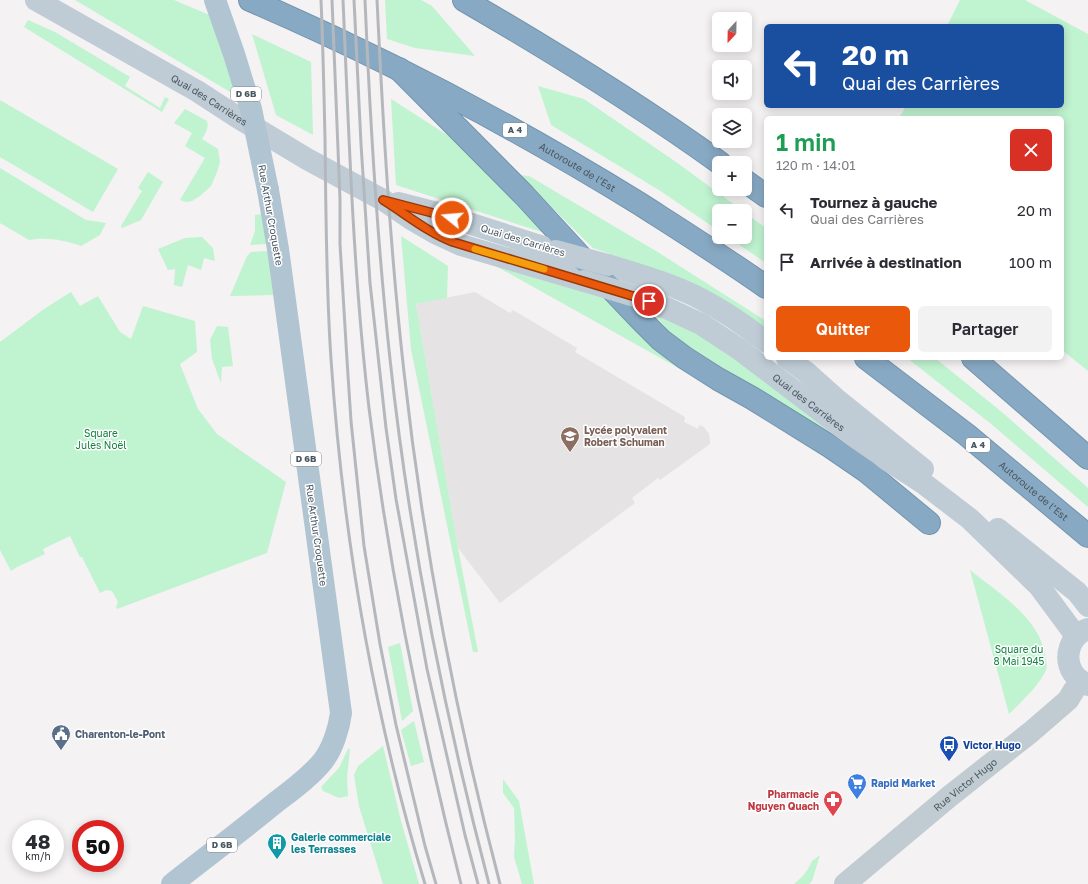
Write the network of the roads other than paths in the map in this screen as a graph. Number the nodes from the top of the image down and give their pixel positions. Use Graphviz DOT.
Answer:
graph roads {
  1 [pos="36,0"];
  2 [pos="215,0"];
  3 [pos="250,0"];
  4 [pos="464,0"];
  5 [pos="398,69"];
  6 [pos="712,158"];
  7 [pos="752,186"];
  8 [pos="764,195"];
  9 [pos="383,200"];
  10 [pos="764,286"];
  11 [pos="764,341"];
  12 [pos="791,360"];
  13 [pos="869,360"];
  14 [pos="974,360"];
  15 [pos="809,368"];
  16 [pos="793,390"];
  17 [pos="1088,458"];
  18 [pos="930,523"];
  19 [pos="1088,536"];
  20 [pos="1088,606"];
  21 [pos="1082,632"];
  22 [pos="1085,683"];
  23 [pos="172,884"];
  24 [pos="845,884"];
  1 -- 9 [label="main road, Quai des Carrières"];
  2 -- 23 [label="main road, Rue Arthur Croquette / D 6B, bridge"];
  3 -- 5 [label="highway, Autoroute de l’Est / A 4"];
  4 -- 6 [label="highway"];
  5 -- 10 [label="highway, Autoroute de l’Est / A 4"];
  5 -- 18 [label="highway"];
  7 -- 8 [label="highway"];
  9 -- 11 [label="main road, Quai des Carrières, bridge"];
  9 -- 16 [label="main road, Quai des Carrières, bridge"];
  12 -- 15 [label="main road, Quai des Carrières"];
  13 -- 19 [label="highway, Autoroute de l’Est / A 4"];
  14 -- 17 [label="highway"];
  15 -- 16 [label="main road"];
  15 -- 20 [label="main road, Quai des Carrières"];
  16 -- 21 [label="main road, Quai des Carrières"];
  21 -- 22 [label="main road"];
  22 -- 24 [label="street, Rue Victor Hugo"];
}
